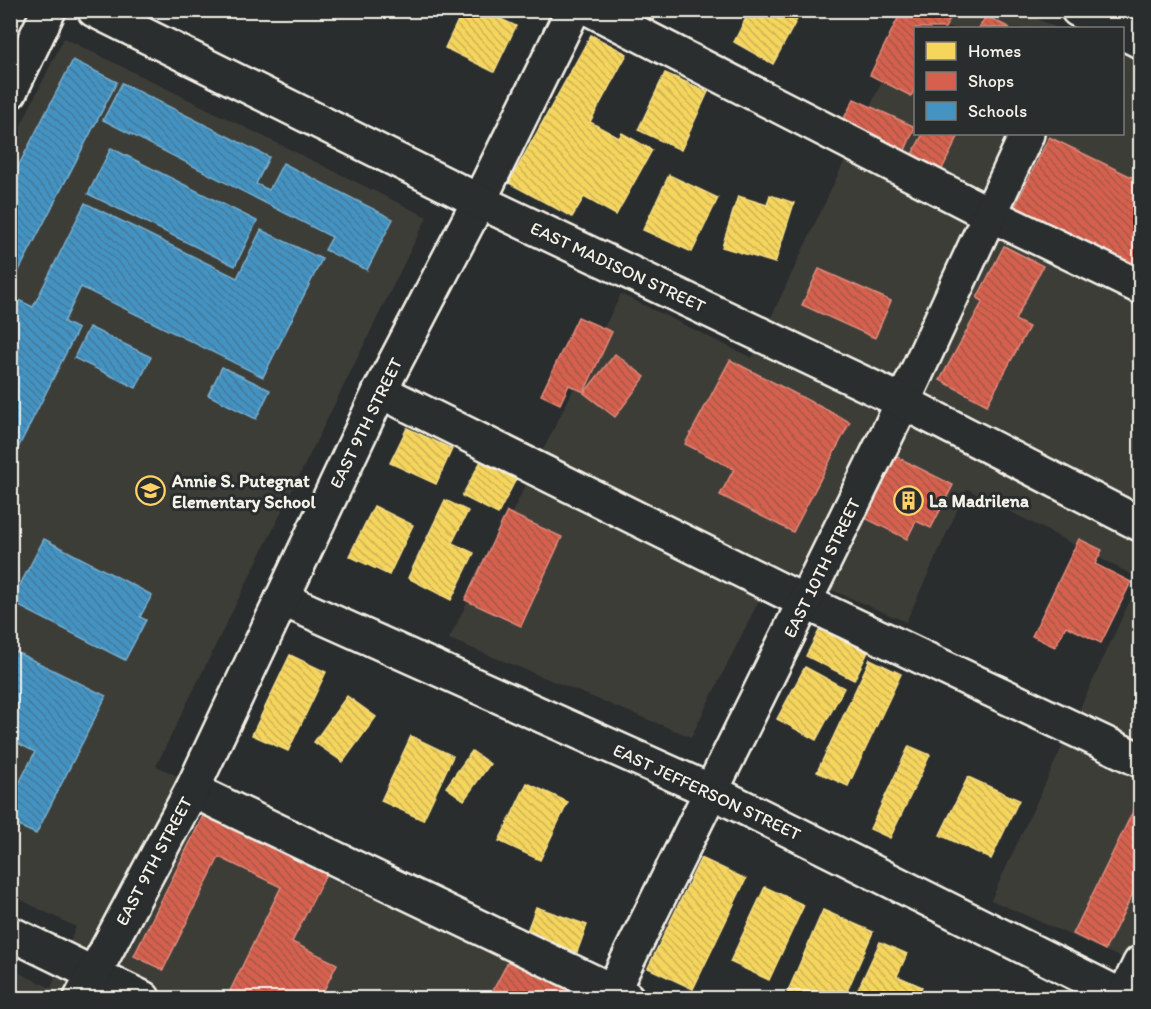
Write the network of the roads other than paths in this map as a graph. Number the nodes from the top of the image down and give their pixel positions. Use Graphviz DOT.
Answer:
graph roads {
  1 [pos="49,10"];
  2 [pos="94,10"];
  3 [pos="573,10"];
  4 [pos="592,10"];
  5 [pos="1080,15"];
  6 [pos="1112,27"];
  7 [pos="1124,33"];
  8 [pos="1140,41"];
  9 [pos="10,92"];
  10 [pos="1027,135"];
  11 [pos="479,201"];
  12 [pos="989,214"];
  13 [pos="1140,287"];
  14 [pos="380,391"];
  15 [pos="903,402"];
  16 [pos="1140,524"];
  17 [pos="282,599"];
  18 [pos="805,602"];
  19 [pos="1140,760"];
  20 [pos="192,790"];
  21 [pos="713,792"];
  22 [pos="10,933"];
  23 [pos="1140,963"];
  24 [pos="87,987"];
  25 [pos="616,996"];
  26 [pos="1124,998"];
  27 [pos="143,999"];
  1 -- 9 [label="street"];
  2 -- 11 [label="street, EAST MADISON STREET"];
  3 -- 11 [label="street, EAST 9TH STREET"];
  4 -- 12 [label="street"];
  5 -- 6 [label="street"];
  7 -- 8 [label="street"];
  10 -- 12 [label="street, EAST 10TH STREET"];
  11 -- 14 [label="street, EAST 9TH STREET"];
  11 -- 15 [label="street, EAST MADISON STREET"];
  12 -- 13 [label="street"];
  12 -- 15 [label="street, EAST 10TH STREET"];
  14 -- 17 [label="street, EAST 9TH STREET"];
  14 -- 18 [label="street"];
  15 -- 16 [label="street, EAST MADISON STREET"];
  15 -- 18 [label="street, EAST 10TH STREET"];
  17 -- 20 [label="street, EAST 9TH STREET"];
  17 -- 21 [label="street, EAST JEFFERSON STREET"];
  18 -- 19 [label="street"];
  18 -- 21 [label="street, EAST 10TH STREET"];
  20 -- 24 [label="street, EAST 9TH STREET"];
  20 -- 25 [label="street"];
  21 -- 25 [label="street, EAST 10TH STREET"];
  21 -- 26 [label="street, EAST JEFFERSON STREET"];
  22 -- 24 [label="street"];
  23 -- 26 [label="street"];
  24 -- 27 [label="street"];
}
